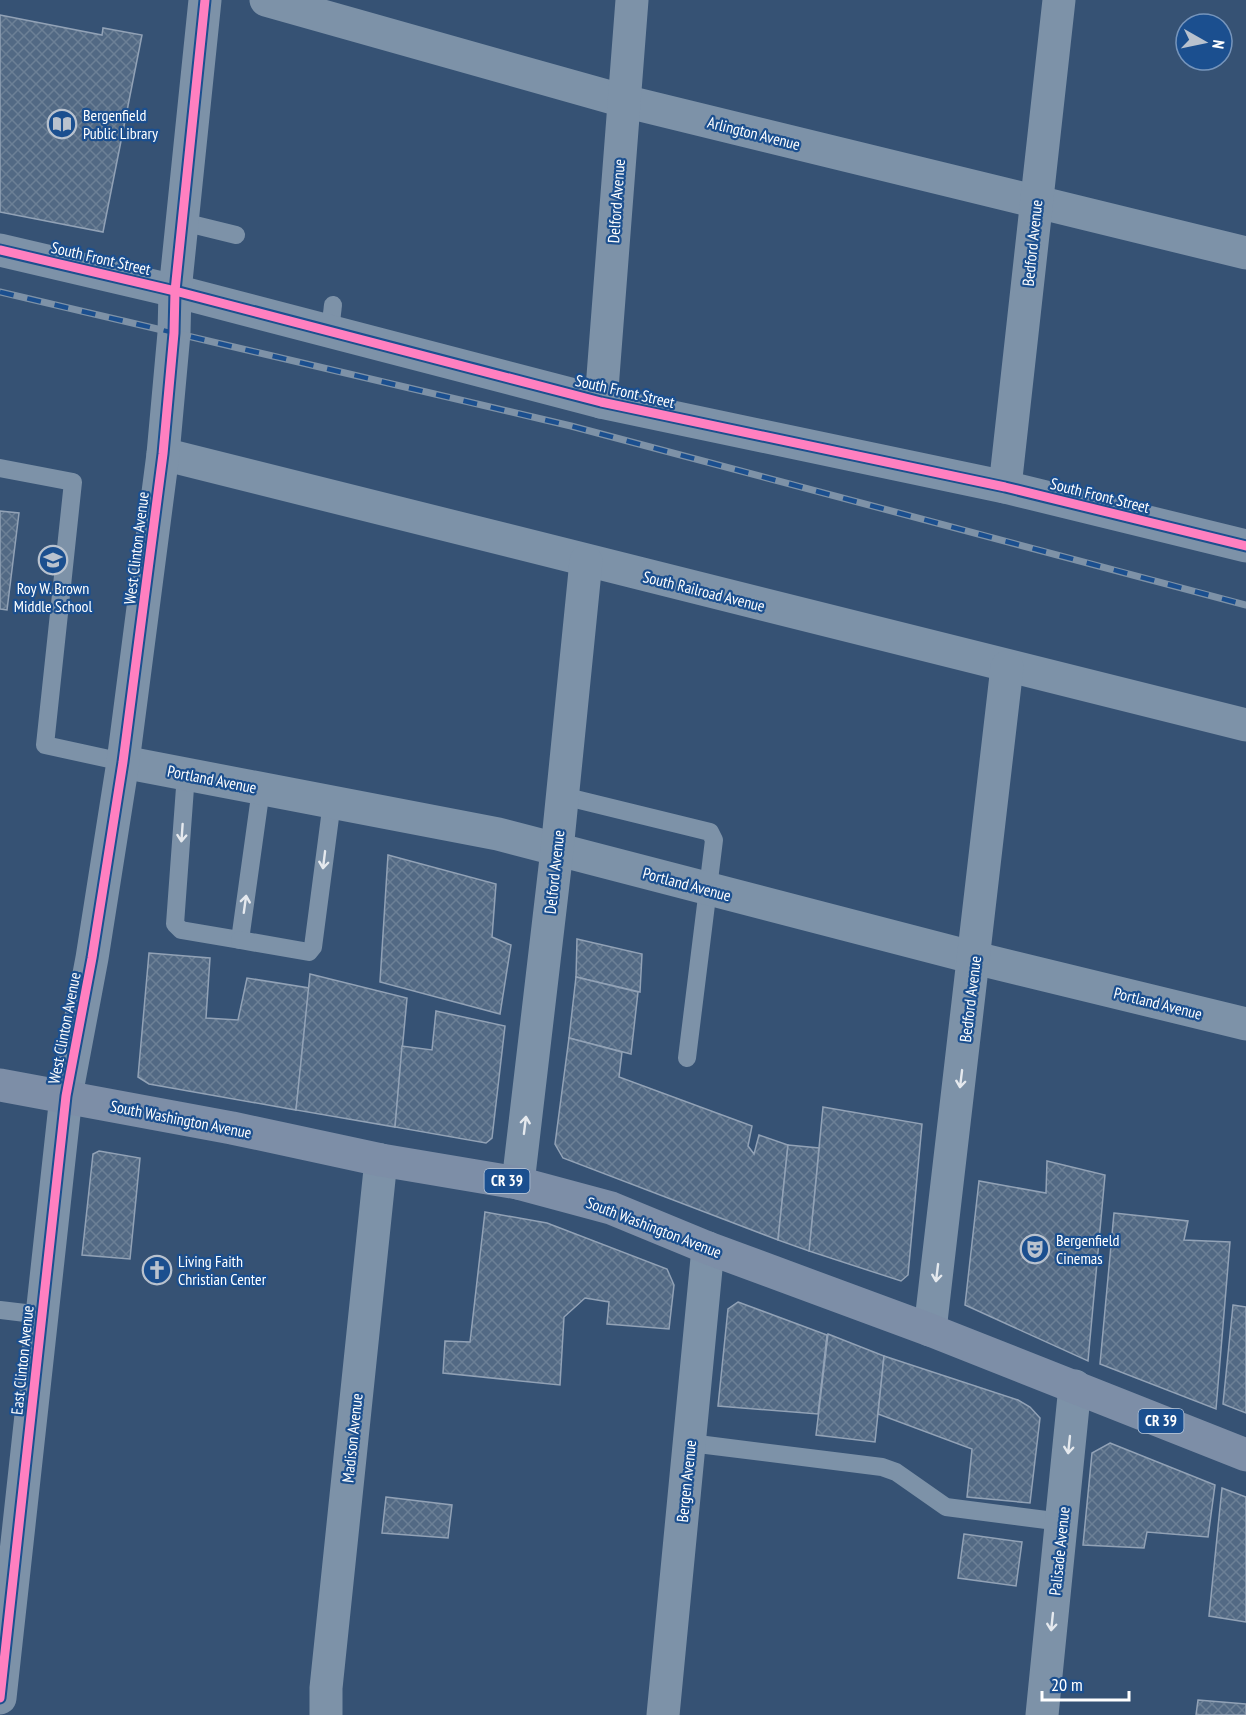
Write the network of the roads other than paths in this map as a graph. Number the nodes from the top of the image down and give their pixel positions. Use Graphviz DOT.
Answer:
graph roads {
  1 [pos="205,0"];
  2 [pos="266,0"];
  3 [pos="632,0"];
  4 [pos="1059,0"];
  5 [pos="624,101"];
  6 [pos="1036,202"];
  7 [pos="183,222"];
  8 [pos="236,235"];
  9 [pos="0,250"];
  10 [pos="1246,253"];
  11 [pos="175,291"];
  12 [pos="601,402"];
  13 [pos="163,454"];
  14 [pos="0,468"];
  15 [pos="1005,487"];
  16 [pos="1246,546"];
  17 [pos="586,561"];
  18 [pos="1007,667"];
  19 [pos="1246,725"];
  20 [pos="123,762"];
  21 [pos="186,774"];
  22 [pos="261,789"];
  23 [pos="562,796"];
  24 [pos="332,802"];
  25 [pos="557,850"];
  26 [pos="707,889"];
  27 [pos="240,940"];
  28 [pos="975,958"];
  29 [pos="1246,1024"];
  30 [pos="687,1058"];
  31 [pos="0,1085"];
  32 [pos="66,1096"];
  33 [pos="381,1160"];
  34 [pos="518,1183"];
  35 [pos="708,1248"];
  36 [pos="0,1310"];
  37 [pos="42,1315"];
  38 [pos="930,1330"];
  39 [pos="1075,1386"];
  40 [pos="690,1443"];
  41 [pos="1246,1455"];
  42 [pos="1062,1522"];
  43 [pos="3,1652"];
  44 [pos="0,1698"];
  45 [pos="326,1715"];
  46 [pos="663,1715"];
  47 [pos="1042,1715"];
  1 -- 7 [label="street, West Clinton Avenue"];
  2 -- 5 [label="street, Arlington Avenue"];
  3 -- 5 [label="street, Delford Avenue"];
  4 -- 6 [label="street, Bedford Avenue"];
  5 -- 6 [label="street, Arlington Avenue"];
  5 -- 12 [label="street, Delford Avenue"];
  6 -- 10 [label="street, Arlington Avenue"];
  6 -- 15 [label="street, Bedford Avenue"];
  7 -- 8 [label="lane"];
  7 -- 11 [label="street, West Clinton Avenue"];
  9 -- 11 [label="street, South Front Street"];
  11 -- 12 [label="street, South Front Street"];
  11 -- 13 [label="street, West Clinton Avenue"];
  12 -- 15 [label="street, South Front Street"];
  13 -- 17 [label="street, South Railroad Avenue"];
  13 -- 20 [label="street, West Clinton Avenue"];
  14 -- 20 [label="lane"];
  15 -- 16 [label="street, South Front Street"];
  17 -- 18 [label="street, South Railroad Avenue"];
  17 -- 23 [label="street, Delford Avenue"];
  18 -- 19 [label="street, South Railroad Avenue"];
  18 -- 28 [label="street, Bedford Avenue"];
  20 -- 21 [label="street, Portland Avenue"];
  20 -- 32 [label="street, West Clinton Avenue"];
  21 -- 22 [label="street, Portland Avenue"];
  21 -- 27 [label="lane, one-way"];
  22 -- 24 [label="street, Portland Avenue"];
  27 -- 22 [label="lane, one-way"];
  23 -- 25 [label="street, Delford Avenue"];
  23 -- 26 [label="lane"];
  24 -- 25 [label="street, Portland Avenue"];
  24 -- 27 [label="lane, one-way"];
  25 -- 26 [label="street, Portland Avenue"];
  34 -- 25 [label="street, Delford Avenue, one-way"];
  26 -- 28 [label="street, Portland Avenue"];
  26 -- 30 [label="lane"];
  28 -- 29 [label="street, Portland Avenue"];
  28 -- 38 [label="street, Bedford Avenue, one-way"];
  31 -- 32 [label="main road, South Washington Avenue / CR 39"];
  32 -- 33 [label="main road, South Washington Avenue / CR 39"];
  32 -- 37 [label="street, East Clinton Avenue"];
  33 -- 34 [label="main road, South Washington Avenue / CR 39"];
  33 -- 45 [label="street, Madison Avenue"];
  34 -- 35 [label="main road, South Washington Avenue / CR 39"];
  35 -- 38 [label="main road, South Washington Avenue / CR 39"];
  35 -- 40 [label="street, Bergen Avenue"];
  36 -- 37 [label="lane"];
  37 -- 43 [label="street, East Clinton Avenue"];
  38 -- 39 [label="main road, South Washington Avenue / CR 39"];
  39 -- 41 [label="main road, South Washington Avenue / CR 39"];
  39 -- 42 [label="street, Palisade Avenue, one-way"];
  40 -- 42 [label="lane"];
  40 -- 46 [label="street, Bergen Avenue"];
  42 -- 47 [label="street, Palisade Avenue, one-way"];
  43 -- 44 [label="street, East Clinton Avenue"];
}
